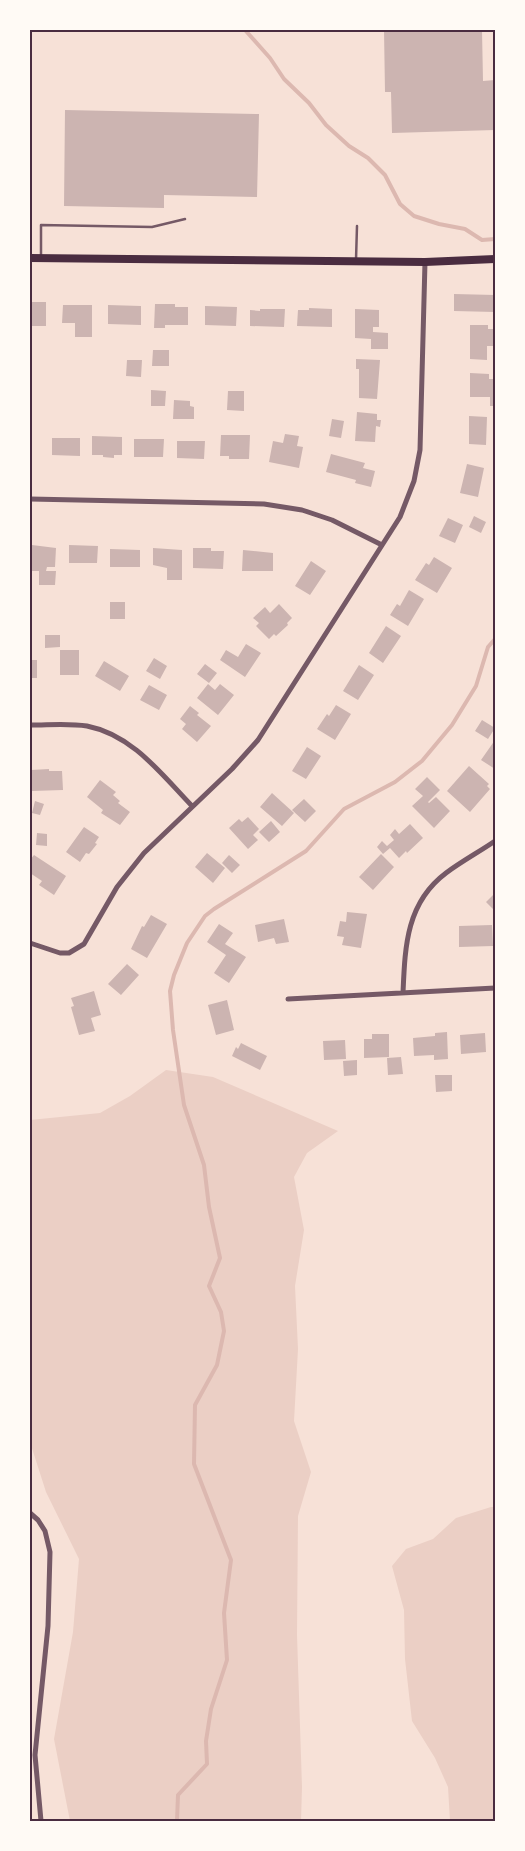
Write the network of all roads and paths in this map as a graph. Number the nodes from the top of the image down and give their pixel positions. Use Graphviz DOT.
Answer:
graph roads {
  1 [pos="186,219"];
  2 [pos="356,226"];
  3 [pos="30,258"];
  4 [pos="41,258"];
  5 [pos="495,259"];
  6 [pos="356,261"];
  7 [pos="424,262"];
  8 [pos="30,499"];
  9 [pos="382,545"];
  10 [pos="30,725"];
  11 [pos="192,806"];
  12 [pos="495,841"];
  13 [pos="30,943"];
  14 [pos="495,988"];
  15 [pos="404,993"];
  16 [pos="288,999"];
  17 [pos="30,1513"];
  18 [pos="41,1821"];
  1 -- 4 [label="lane"];
  2 -- 6 [label="lane"];
  3 -- 4 [label="main road"];
  4 -- 6 [label="main road"];
  5 -- 7 [label="main road"];
  6 -- 7 [label="main road"];
  7 -- 9 [label="street"];
  8 -- 9 [label="street"];
  9 -- 11 [label="street"];
  10 -- 11 [label="street"];
  11 -- 13 [label="street"];
  12 -- 15 [label="street"];
  14 -- 15 [label="street"];
  15 -- 16 [label="street"];
  17 -- 18 [label="street"];
}
